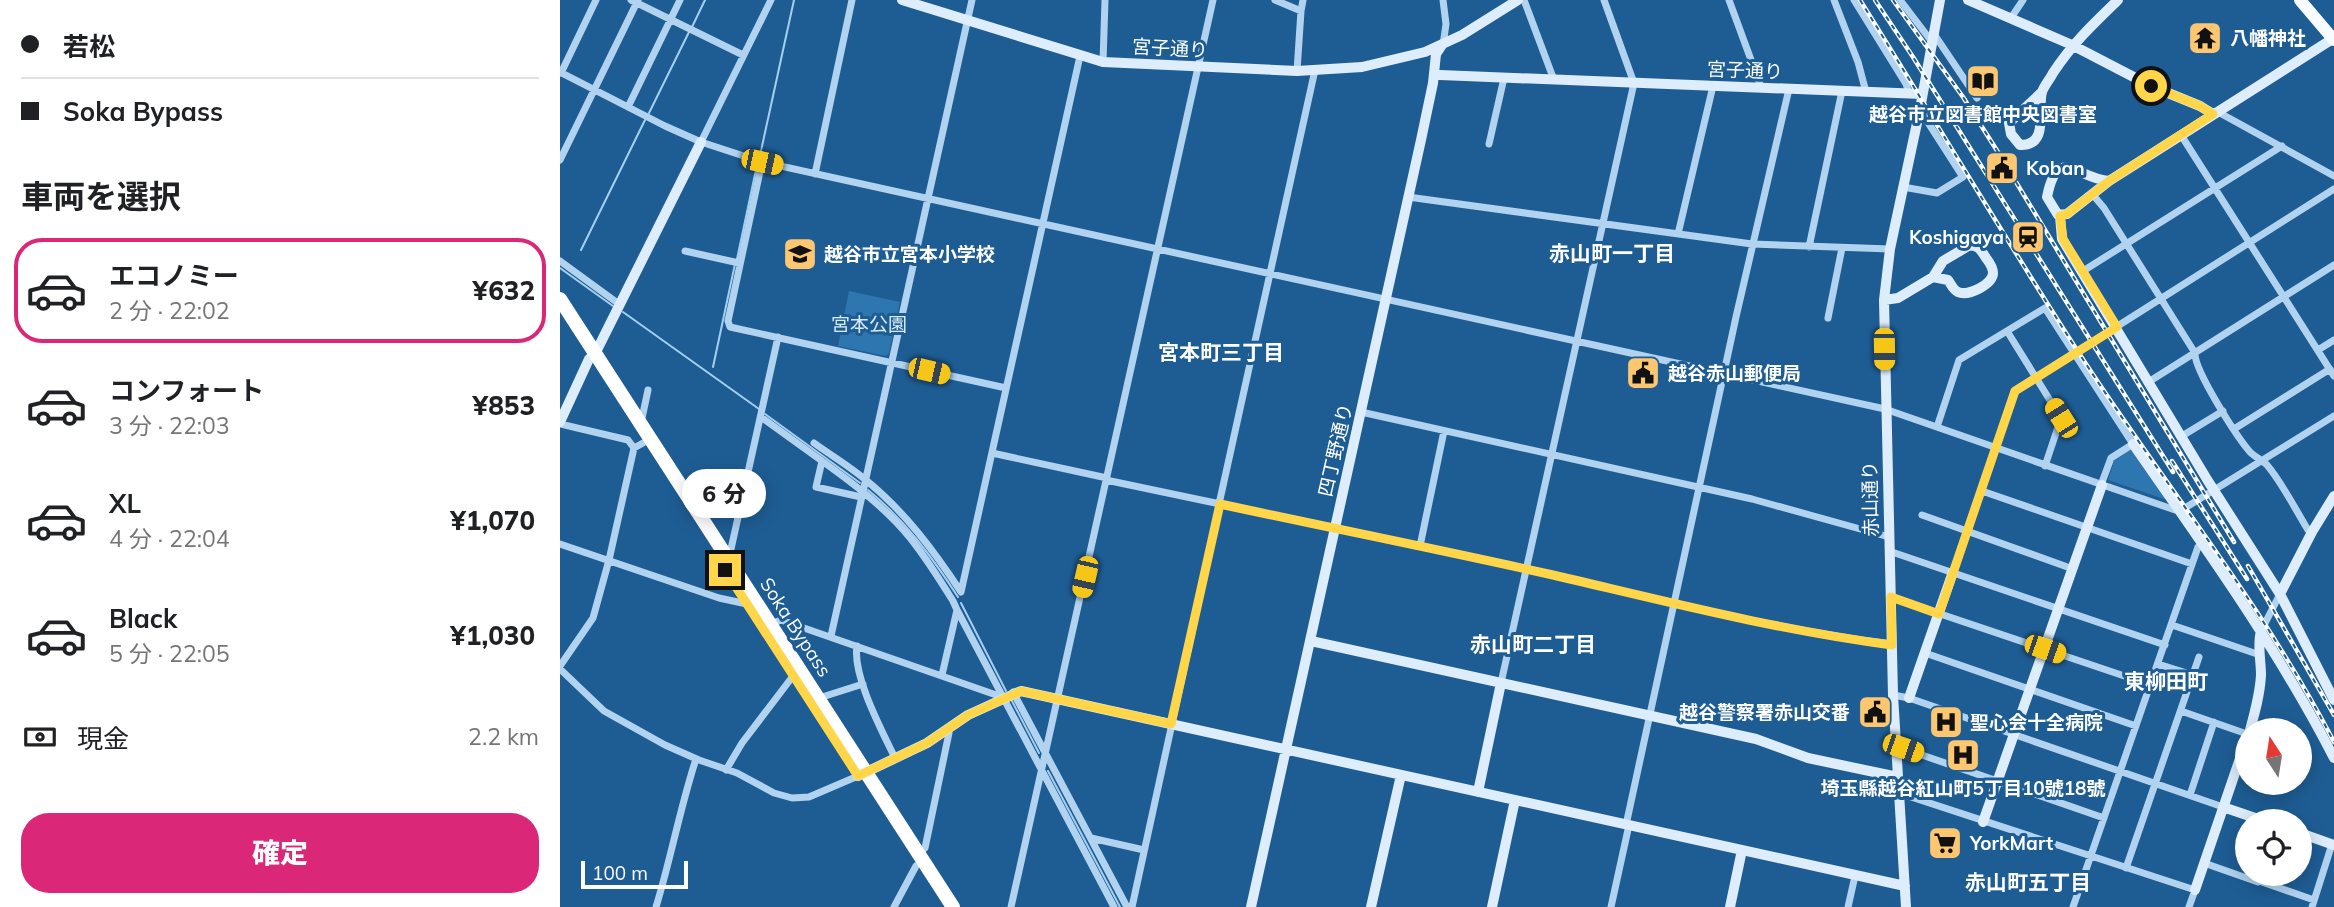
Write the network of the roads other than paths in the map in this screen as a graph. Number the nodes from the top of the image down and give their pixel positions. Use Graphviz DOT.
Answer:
graph roads {
  1 [pos="596,0"];
  2 [pos="680,0"];
  3 [pos="771,0"];
  4 [pos="852,0"];
  5 [pos="902,0"];
  6 [pos="972,0"];
  7 [pos="1105,0"];
  8 [pos="1213,0"];
  9 [pos="1275,0"];
  10 [pos="1303,0"];
  11 [pos="1443,0"];
  12 [pos="1518,0"];
  13 [pos="1524,0"];
  14 [pos="1604,0"];
  15 [pos="1728,0"];
  16 [pos="1834,0"];
  17 [pos="1854,0"];
  18 [pos="1900,0"];
  19 [pos="1940,0"];
  20 [pos="1968,0"];
  21 [pos="2023,0"];
  22 [pos="2300,0"];
  23 [pos="635,1"];
  24 [pos="2116,1"];
  25 [pos="1301,11"];
  26 [pos="2011,18"];
  27 [pos="670,19"];
  28 [pos="967,20"];
  29 [pos="1932,38"];
  30 [pos="2334,39"];
  31 [pos="1443,45"];
  32 [pos="2072,45"];
  33 [pos="743,55"];
  34 [pos="1080,56"];
  35 [pos="1103,62"];
  36 [pos="1197,67"];
  37 [pos="1315,70"];
  38 [pos="1297,71"];
  39 [pos="561,72"];
  40 [pos="1504,78"];
  41 [pos="1436,79"];
  42 [pos="1554,79"];
  43 [pos="1634,83"];
  44 [pos="1713,86"];
  45 [pos="1761,87"];
  46 [pos="1789,89"];
  47 [pos="595,90"];
  48 [pos="1842,91"];
  49 [pos="1866,92"];
  50 [pos="2042,92"];
  51 [pos="1909,93"];
  52 [pos="1922,94"];
  53 [pos="1977,98"];
  54 [pos="628,107"];
  55 [pos="1920,109"];
  56 [pos="2023,109"];
  57 [pos="2041,113"];
  58 [pos="2215,113"];
  59 [pos="2181,135"];
  60 [pos="701,142"];
  61 [pos="1489,144"];
  62 [pos="2282,146"];
  63 [pos="560,160"];
  64 [pos="762,162"];
  65 [pos="815,174"];
  66 [pos="2334,176"];
  67 [pos="2090,178"];
  68 [pos="2109,181"];
  69 [pos="1903,187"];
  70 [pos="2215,188"];
  71 [pos="2334,189"];
  72 [pos="2094,195"];
  73 [pos="1408,197"];
  74 [pos="928,198"];
  75 [pos="2060,216"];
  76 [pos="1604,222"];
  77 [pos="1042,224"];
  78 [pos="1678,234"];
  79 [pos="2127,243"];
  80 [pos="2250,243"];
  81 [pos="1752,244"];
  82 [pos="1809,247"];
  83 [pos="1842,248"];
  84 [pos="1157,249"];
  85 [pos="1890,249"];
  86 [pos="685,251"];
  87 [pos="560,261"];
  88 [pos="739,263"];
  89 [pos="2334,265"];
  90 [pos="2083,271"];
  91 [pos="1270,274"];
  92 [pos="1934,277"];
  93 [pos="2284,297"];
  94 [pos="2161,298"];
  95 [pos="560,299"];
  96 [pos="1387,299"];
  97 [pos="1884,300"];
  98 [pos="620,304"];
  99 [pos="560,314"];
  100 [pos="1828,318"];
  101 [pos="2117,327"];
  102 [pos="2007,331"];
  103 [pos="778,337"];
  104 [pos="2334,340"];
  105 [pos="1578,341"];
  106 [pos="2318,350"];
  107 [pos="2195,353"];
  108 [pos="2074,355"];
  109 [pos="592,356"];
  110 [pos="892,362"];
  111 [pos="2332,372"];
  112 [pos="1724,373"];
  113 [pos="2036,378"];
  114 [pos="2150,381"];
  115 [pos="1006,388"];
  116 [pos="648,390"];
  117 [pos="1885,410"];
  118 [pos="2223,411"];
  119 [pos="1361,412"];
  120 [pos="2334,415"];
  121 [pos="761,417"];
  122 [pos="560,423"];
  123 [pos="641,424"];
  124 [pos="1937,427"];
  125 [pos="2234,429"];
  126 [pos="1444,431"];
  127 [pos="2182,436"];
  128 [pos="814,443"];
  129 [pos="2133,444"];
  130 [pos="639,446"];
  131 [pos="1995,448"];
  132 [pos="992,453"];
  133 [pos="1553,456"];
  134 [pos="822,460"];
  135 [pos="2262,461"];
  136 [pos="2045,466"];
  137 [pos="1107,479"];
  138 [pos="866,480"];
  139 [pos="2101,485"];
  140 [pos="1700,488"];
  141 [pos="1982,491"];
  142 [pos="2214,491"];
  143 [pos="862,494"];
  144 [pos="2334,496"];
  145 [pos="1219,504"];
  146 [pos="2179,510"];
  147 [pos="1922,515"];
  148 [pos="2087,526"];
  149 [pos="1335,529"];
  150 [pos="1967,532"];
  151 [pos="2312,532"];
  152 [pos="1889,537"];
  153 [pos="560,544"];
  154 [pos="2203,544"];
  155 [pos="1420,546"];
  156 [pos="1889,551"];
  157 [pos="729,559"];
  158 [pos="609,560"];
  159 [pos="2192,564"];
  160 [pos="1527,569"];
  161 [pos="2073,569"];
  162 [pos="1953,572"];
  163 [pos="2280,594"];
  164 [pos="1891,597"];
  165 [pos="1674,603"];
  166 [pos="747,604"];
  167 [pos="2059,608"];
  168 [pos="957,610"];
  169 [pos="1939,614"];
  170 [pos="772,624"];
  171 [pos="2172,625"];
  172 [pos="2262,631"];
  173 [pos="831,636"];
  174 [pos="1311,641"];
  175 [pos="1892,645"];
  176 [pos="2165,645"];
  177 [pos="857,646"];
  178 [pos="2045,649"];
  179 [pos="1924,653"];
  180 [pos="2260,655"];
  181 [pos="2199,657"];
  182 [pos="2158,664"];
  183 [pos="560,667"];
  184 [pos="942,675"];
  185 [pos="793,676"];
  186 [pos="2193,676"];
  187 [pos="1502,683"];
  188 [pos="863,684"];
  189 [pos="2151,685"];
  190 [pos="2030,690"];
  191 [pos="1010,694"];
  192 [pos="1893,695"];
  193 [pos="2333,697"];
  194 [pos="819,698"];
  195 [pos="1909,698"];
  196 [pos="1058,699"];
  197 [pos="2181,711"];
  198 [pos="1649,716"];
  199 [pos="2253,718"];
  200 [pos="2214,722"];
  201 [pos="1171,724"];
  202 [pos="2136,726"];
  203 [pos="947,729"];
  204 [pos="2235,729"];
  205 [pos="2015,734"];
  206 [pos="1896,746"];
  207 [pos="1286,749"];
  208 [pos="1046,753"];
  209 [pos="895,758"];
  210 [pos="2334,758"];
  211 [pos="696,759"];
  212 [pos="1041,769"];
  213 [pos="726,770"];
  214 [pos="2120,771"];
  215 [pos="2235,772"];
  216 [pos="862,774"];
  217 [pos="1401,775"];
  218 [pos="1898,777"];
  219 [pos="1998,780"];
  220 [pos="2156,782"];
  221 [pos="1478,792"];
  222 [pos="1899,793"];
  223 [pos="2190,794"];
  224 [pos="1515,800"];
  225 [pos="2223,807"];
  226 [pos="2235,811"];
  227 [pos="2104,818"];
  228 [pos="1983,822"];
  229 [pos="1628,825"];
  230 [pos="2312,837"];
  231 [pos="1091,838"];
  232 [pos="2333,844"];
  233 [pos="1144,850"];
  234 [pos="1742,850"];
  235 [pos="2090,857"];
  236 [pos="916,860"];
  237 [pos="2204,863"];
  238 [pos="2126,868"];
  239 [pos="1855,876"];
  240 [pos="1905,886"];
  241 [pos="2195,890"];
  242 [pos="2313,903"];
  243 [pos="656,907"];
  244 [pos="894,907"];
  245 [pos="942,907"];
  246 [pos="953,907"];
  247 [pos="1011,907"];
  248 [pos="1114,907"];
  249 [pos="1129,907"];
  250 [pos="1251,907"];
  251 [pos="1371,907"];
  252 [pos="1492,907"];
  253 [pos="1611,907"];
  254 [pos="1730,907"];
  255 [pos="1849,907"];
  256 [pos="1906,907"];
  257 [pos="2073,907"];
  258 [pos="2189,907"];
  1 -- 39 [label="street"];
  2 -- 27 [label="street"];
  3 -- 33 [label="street"];
  4 -- 65 [label="street"];
  5 -- 28 [label="street, 宮子通り"];
  6 -- 28 [label="street"];
  7 -- 35 [label="street"];
  8 -- 36 [label="street"];
  9 -- 25 [label="street"];
  10 -- 25 [label="street"];
  11 -- 31 [label="street, 四丁野通り"];
  12 -- 31 [label="street, 宮子通り"];
  13 -- 42 [label="street"];
  14 -- 43 [label="street"];
  15 -- 45 [label="street"];
  16 -- 49 [label="street"];
  17 -- 51 [label="street"];
  18 -- 29 [label="street"];
  19 -- 29 [label="street, 赤山通り"];
  20 -- 26 [label="street"];
  21 -- 26 [label="street"];
  22 -- 30 [label="main road"];
  23 -- 27 [label="street"];
  23 -- 47 [label="street"];
  24 -- 32 [label="street"];
  25 -- 38 [label="street"];
  26 -- 32 [label="street"];
  27 -- 33 [label="street"];
  27 -- 54 [label="street"];
  28 -- 34 [label="street, 宮子通り"];
  28 -- 74 [label="street"];
  29 -- 52 [label="street, 赤山通り"];
  29 -- 53 [label="street"];
  30 -- 58 [label="street"];
  31 -- 37 [label="street, 宮子通り"];
  31 -- 41 [label="street, 四丁野通り"];
  32 -- 50 [label="street"];
  32 -- 58 [label="street"];
  33 -- 60 [label="street"];
  34 -- 35 [label="street, 宮子通り"];
  34 -- 77 [label="street"];
  35 -- 36 [label="street, 宮子通り"];
  36 -- 38 [label="street, 宮子通り"];
  36 -- 84 [label="street"];
  37 -- 38 [label="street, 宮子通り"];
  37 -- 91 [label="street"];
  39 -- 47 [label="street"];
  40 -- 41 [label="street, 宮子通り"];
  40 -- 42 [label="street, 宮子通り"];
  40 -- 61 [label="street"];
  41 -- 73 [label="street, 四丁野通り"];
  42 -- 43 [label="street, 宮子通り"];
  43 -- 44 [label="street, 宮子通り"];
  43 -- 76 [label="street"];
  44 -- 45 [label="street, 宮子通り"];
  44 -- 78 [label="street"];
  45 -- 46 [label="street, 宮子通り"];
  46 -- 48 [label="street, 宮子通り"];
  46 -- 81 [label="street"];
  47 -- 54 [label="street"];
  47 -- 63 [label="street"];
  48 -- 49 [label="street, 宮子通り"];
  48 -- 82 [label="street"];
  49 -- 51 [label="street, 宮子通り"];
  50 -- 56 [label="street"];
  50 -- 57 [label="street"];
  51 -- 52 [label="street, 宮子通り"];
  52 -- 55 [label="street, 赤山通り"];
  54 -- 60 [label="street"];
  55 -- 69 [label="street, 赤山通り"];
  55 -- 69 [label="street"];
  56 -- 57 [label="street"];
  56 -- 57 [label="street"];
  58 -- 59 [label="street"];
  58 -- 62 [label="street"];
  59 -- 68 [label="street"];
  59 -- 70 [label="street"];
  60 -- 64 [label="street"];
  60 -- 98 [label="street"];
  62 -- 66 [label="street"];
  62 -- 70 [label="street"];
  64 -- 65 [label="street"];
  64 -- 88 [label="street"];
  65 -- 74 [label="street"];
  67 -- 68 [label="street"];
  67 -- 72 [label="street"];
  67 -- 75 [label="street"];
  68 -- 72 [label="street"];
  69 -- 85 [label="street, 赤山通り"];
  70 -- 79 [label="street"];
  70 -- 80 [label="street"];
  71 -- 80 [label="street"];
  72 -- 75 [label="street"];
  72 -- 79 [label="street"];
  73 -- 76 [label="street"];
  73 -- 96 [label="street, 四丁野通り"];
  74 -- 77 [label="street"];
  74 -- 110 [label="street"];
  75 -- 90 [label="street"];
  76 -- 78 [label="street"];
  76 -- 105 [label="street"];
  77 -- 84 [label="street"];
  77 -- 115 [label="street"];
  78 -- 81 [label="street"];
  79 -- 90 [label="street"];
  79 -- 94 [label="street"];
  80 -- 93 [label="street"];
  80 -- 94 [label="street"];
  81 -- 82 [label="street"];
  81 -- 112 [label="street"];
  82 -- 83 [label="street"];
  83 -- 85 [label="street"];
  83 -- 100 [label="street"];
  84 -- 91 [label="street"];
  84 -- 137 [label="street"];
  85 -- 97 [label="street, 赤山通り"];
  86 -- 88 [label="street"];
  87 -- 98 [label="street"];
  88 -- 103 [label="street"];
  89 -- 93 [label="street"];
  90 -- 101 [label="street"];
  91 -- 96 [label="street"];
  91 -- 145 [label="street"];
  92 -- 92 [label="street"];
  92 -- 97 [label="street"];
  93 -- 106 [label="street"];
  93 -- 107 [label="street"];
  94 -- 101 [label="street"];
  94 -- 107 [label="street"];
  95 -- 109 [label="highway, Soka Bypass"];
  96 -- 105 [label="street"];
  96 -- 119 [label="street, 四丁野通り"];
  97 -- 117 [label="street, 赤山通り"];
  98 -- 109 [label="street"];
  99 -- 109 [label="highway, Soka Bypass"];
  101 -- 108 [label="street"];
  101 -- 114 [label="street"];
  102 -- 108 [label="street"];
  102 -- 113 [label="street"];
  102 -- 124 [label="street"];
  103 -- 110 [label="street"];
  103 -- 121 [label="street"];
  104 -- 106 [label="street"];
  105 -- 112 [label="street"];
  105 -- 133 [label="street"];
  106 -- 111 [label="street"];
  107 -- 114 [label="street"];
  107 -- 118 [label="street"];
  108 -- 113 [label="street"];
  108 -- 129 [label="street"];
  109 -- 122 [label="street"];
  109 -- 123 [label="highway, Soka Bypass"];
  109 -- 130 [label="highway, Soka Bypass"];
  110 -- 115 [label="street"];
  110 -- 138 [label="street"];
  111 -- 125 [label="street"];
  112 -- 117 [label="street"];
  112 -- 140 [label="street"];
  113 -- 131 [label="street"];
  113 -- 136 [label="street"];
  114 -- 127 [label="street"];
  115 -- 132 [label="street"];
  116 -- 123 [label="street"];
  117 -- 124 [label="street"];
  117 -- 152 [label="street, 赤山通り"];
  118 -- 125 [label="street"];
  118 -- 127 [label="street"];
  119 -- 126 [label="street"];
  119 -- 149 [label="street, 四丁野通り"];
  120 -- 135 [label="street"];
  121 -- 134 [label="street"];
  121 -- 157 [label="street"];
  122 -- 130 [label="street"];
  123 -- 157 [label="highway, Soka Bypass"];
  124 -- 131 [label="street"];
  125 -- 135 [label="street"];
  126 -- 133 [label="street"];
  126 -- 155 [label="street"];
  127 -- 142 [label="street"];
  128 -- 138 [label="street"];
  129 -- 139 [label="street"];
  129 -- 146 [label="street"];
  130 -- 158 [label="street"];
  130 -- 166 [label="highway, Soka Bypass"];
  131 -- 136 [label="street"];
  131 -- 141 [label="street"];
  132 -- 137 [label="street"];
  132 -- 138 [label="street"];
  133 -- 140 [label="street"];
  133 -- 160 [label="street"];
  134 -- 143 [label="street"];
  134 -- 143 [label="street"];
  135 -- 142 [label="street"];
  135 -- 151 [label="street"];
  136 -- 139 [label="street"];
  137 -- 145 [label="street"];
  137 -- 196 [label="street"];
  138 -- 143 [label="street"];
  139 -- 146 [label="street"];
  139 -- 148 [label="street"];
  140 -- 152 [label="street"];
  140 -- 165 [label="street"];
  141 -- 148 [label="street"];
  141 -- 150 [label="street"];
  142 -- 146 [label="street"];
  142 -- 163 [label="street"];
  143 -- 168 [label="street"];
  143 -- 173 [label="street"];
  144 -- 151 [label="street"];
  145 -- 149 [label="street"];
  145 -- 201 [label="street"];
  146 -- 154 [label="street"];
  147 -- 150 [label="street"];
  148 -- 159 [label="street"];
  148 -- 161 [label="street"];
  149 -- 155 [label="street"];
  149 -- 174 [label="street, 四丁野通り"];
  150 -- 161 [label="street"];
  150 -- 162 [label="street"];
  151 -- 163 [label="street"];
  152 -- 156 [label="street, 赤山通り"];
  153 -- 158 [label="street"];
  154 -- 159 [label="street"];
  154 -- 172 [label="street"];
  155 -- 160 [label="street"];
  156 -- 162 [label="street"];
  156 -- 164 [label="street, 赤山通り"];
  157 -- 170 [label="highway, Soka Bypass"];
  158 -- 166 [label="street"];
  158 -- 183 [label="street"];
  159 -- 171 [label="street"];
  160 -- 165 [label="street"];
  160 -- 187 [label="street"];
  161 -- 167 [label="street"];
  162 -- 167 [label="street"];
  162 -- 169 [label="street"];
  163 -- 172 [label="street"];
  163 -- 193 [label="street"];
  164 -- 169 [label="street"];
  164 -- 175 [label="street, 赤山通り"];
  165 -- 175 [label="street"];
  165 -- 198 [label="street"];
  166 -- 185 [label="highway, Soka Bypass"];
  167 -- 176 [label="street"];
  167 -- 178 [label="street"];
  168 -- 184 [label="street"];
  168 -- 191 [label="street"];
  169 -- 178 [label="street"];
  169 -- 179 [label="street"];
  170 -- 173 [label="street"];
  170 -- 194 [label="highway, Soka Bypass"];
  171 -- 176 [label="street"];
  171 -- 180 [label="street"];
  172 -- 180 [label="street"];
  172 -- 210 [label="street"];
  173 -- 177 [label="street"];
  174 -- 187 [label="street"];
  174 -- 207 [label="street, 四丁野通り"];
  175 -- 192 [label="street, 赤山通り"];
  176 -- 182 [label="street"];
  177 -- 184 [label="street"];
  177 -- 188 [label="street"];
  178 -- 189 [label="street"];
  178 -- 190 [label="street"];
  179 -- 190 [label="street"];
  179 -- 195 [label="street"];
  180 -- 199 [label="street"];
  181 -- 186 [label="street"];
  182 -- 186 [label="street"];
  182 -- 189 [label="street"];
  183 -- 211 [label="street"];
  184 -- 191 [label="street"];
  185 -- 213 [label="street"];
  185 -- 216 [label="highway, Soka Bypass"];
  186 -- 197 [label="street"];
  187 -- 198 [label="street"];
  187 -- 221 [label="street"];
  188 -- 194 [label="street"];
  188 -- 209 [label="street"];
  189 -- 202 [label="street"];
  190 -- 202 [label="street"];
  190 -- 205 [label="street"];
  191 -- 196 [label="street"];
  191 -- 203 [label="street"];
  191 -- 208 [label="street"];
  191 -- 212 [label="street"];
  192 -- 195 [label="street"];
  192 -- 206 [label="street, 赤山通り"];
  194 -- 216 [label="highway, Soka Bypass"];
  195 -- 205 [label="street"];
  196 -- 201 [label="street"];
  196 -- 208 [label="street"];
  197 -- 200 [label="street"];
  197 -- 220 [label="street"];
  198 -- 218 [label="street"];
  198 -- 229 [label="street"];
  200 -- 204 [label="street"];
  200 -- 223 [label="street"];
  201 -- 207 [label="street"];
  201 -- 233 [label="street"];
  202 -- 214 [label="street"];
  203 -- 209 [label="street"];
  203 -- 236 [label="street"];
  205 -- 214 [label="street"];
  205 -- 219 [label="street"];
  206 -- 218 [label="street, 赤山通り"];
  206 -- 219 [label="street"];
  207 -- 217 [label="street"];
  207 -- 250 [label="street, 四丁野通り"];
  208 -- 212 [label="street"];
  208 -- 231 [label="street"];
  209 -- 216 [label="street"];
  211 -- 213 [label="street"];
  211 -- 243 [label="street"];
  212 -- 247 [label="street"];
  212 -- 248 [label="street"];
  213 -- 216 [label="street"];
  214 -- 220 [label="street"];
  214 -- 227 [label="street"];
  215 -- 225 [label="street"];
  216 -- 236 [label="highway, Soka Bypass"];
  217 -- 221 [label="street"];
  217 -- 251 [label="street"];
  218 -- 222 [label="street, 赤山通り"];
  219 -- 227 [label="street"];
  219 -- 228 [label="street"];
  220 -- 223 [label="street"];
  220 -- 238 [label="street"];
  221 -- 224 [label="street"];
  222 -- 228 [label="street"];
  222 -- 240 [label="street, 赤山通り"];
  223 -- 225 [label="street"];
  224 -- 229 [label="street"];
  224 -- 252 [label="street"];
  225 -- 226 [label="street"];
  225 -- 237 [label="street"];
  227 -- 235 [label="street"];
  228 -- 235 [label="street"];
  229 -- 234 [label="street"];
  229 -- 253 [label="street"];
  230 -- 232 [label="street"];
  231 -- 233 [label="street"];
  231 -- 249 [label="street"];
  232 -- 242 [label="street"];
  233 -- 249 [label="street"];
  234 -- 239 [label="street"];
  234 -- 254 [label="street"];
  235 -- 238 [label="street"];
  235 -- 257 [label="street"];
  236 -- 244 [label="street"];
  236 -- 245 [label="highway, Soka Bypass"];
  236 -- 246 [label="highway, Soka Bypass"];
  237 -- 241 [label="street"];
  237 -- 242 [label="street"];
  238 -- 241 [label="street"];
  239 -- 240 [label="street"];
  239 -- 255 [label="street"];
  240 -- 256 [label="street, 赤山通り"];
  241 -- 258 [label="street"];
}
